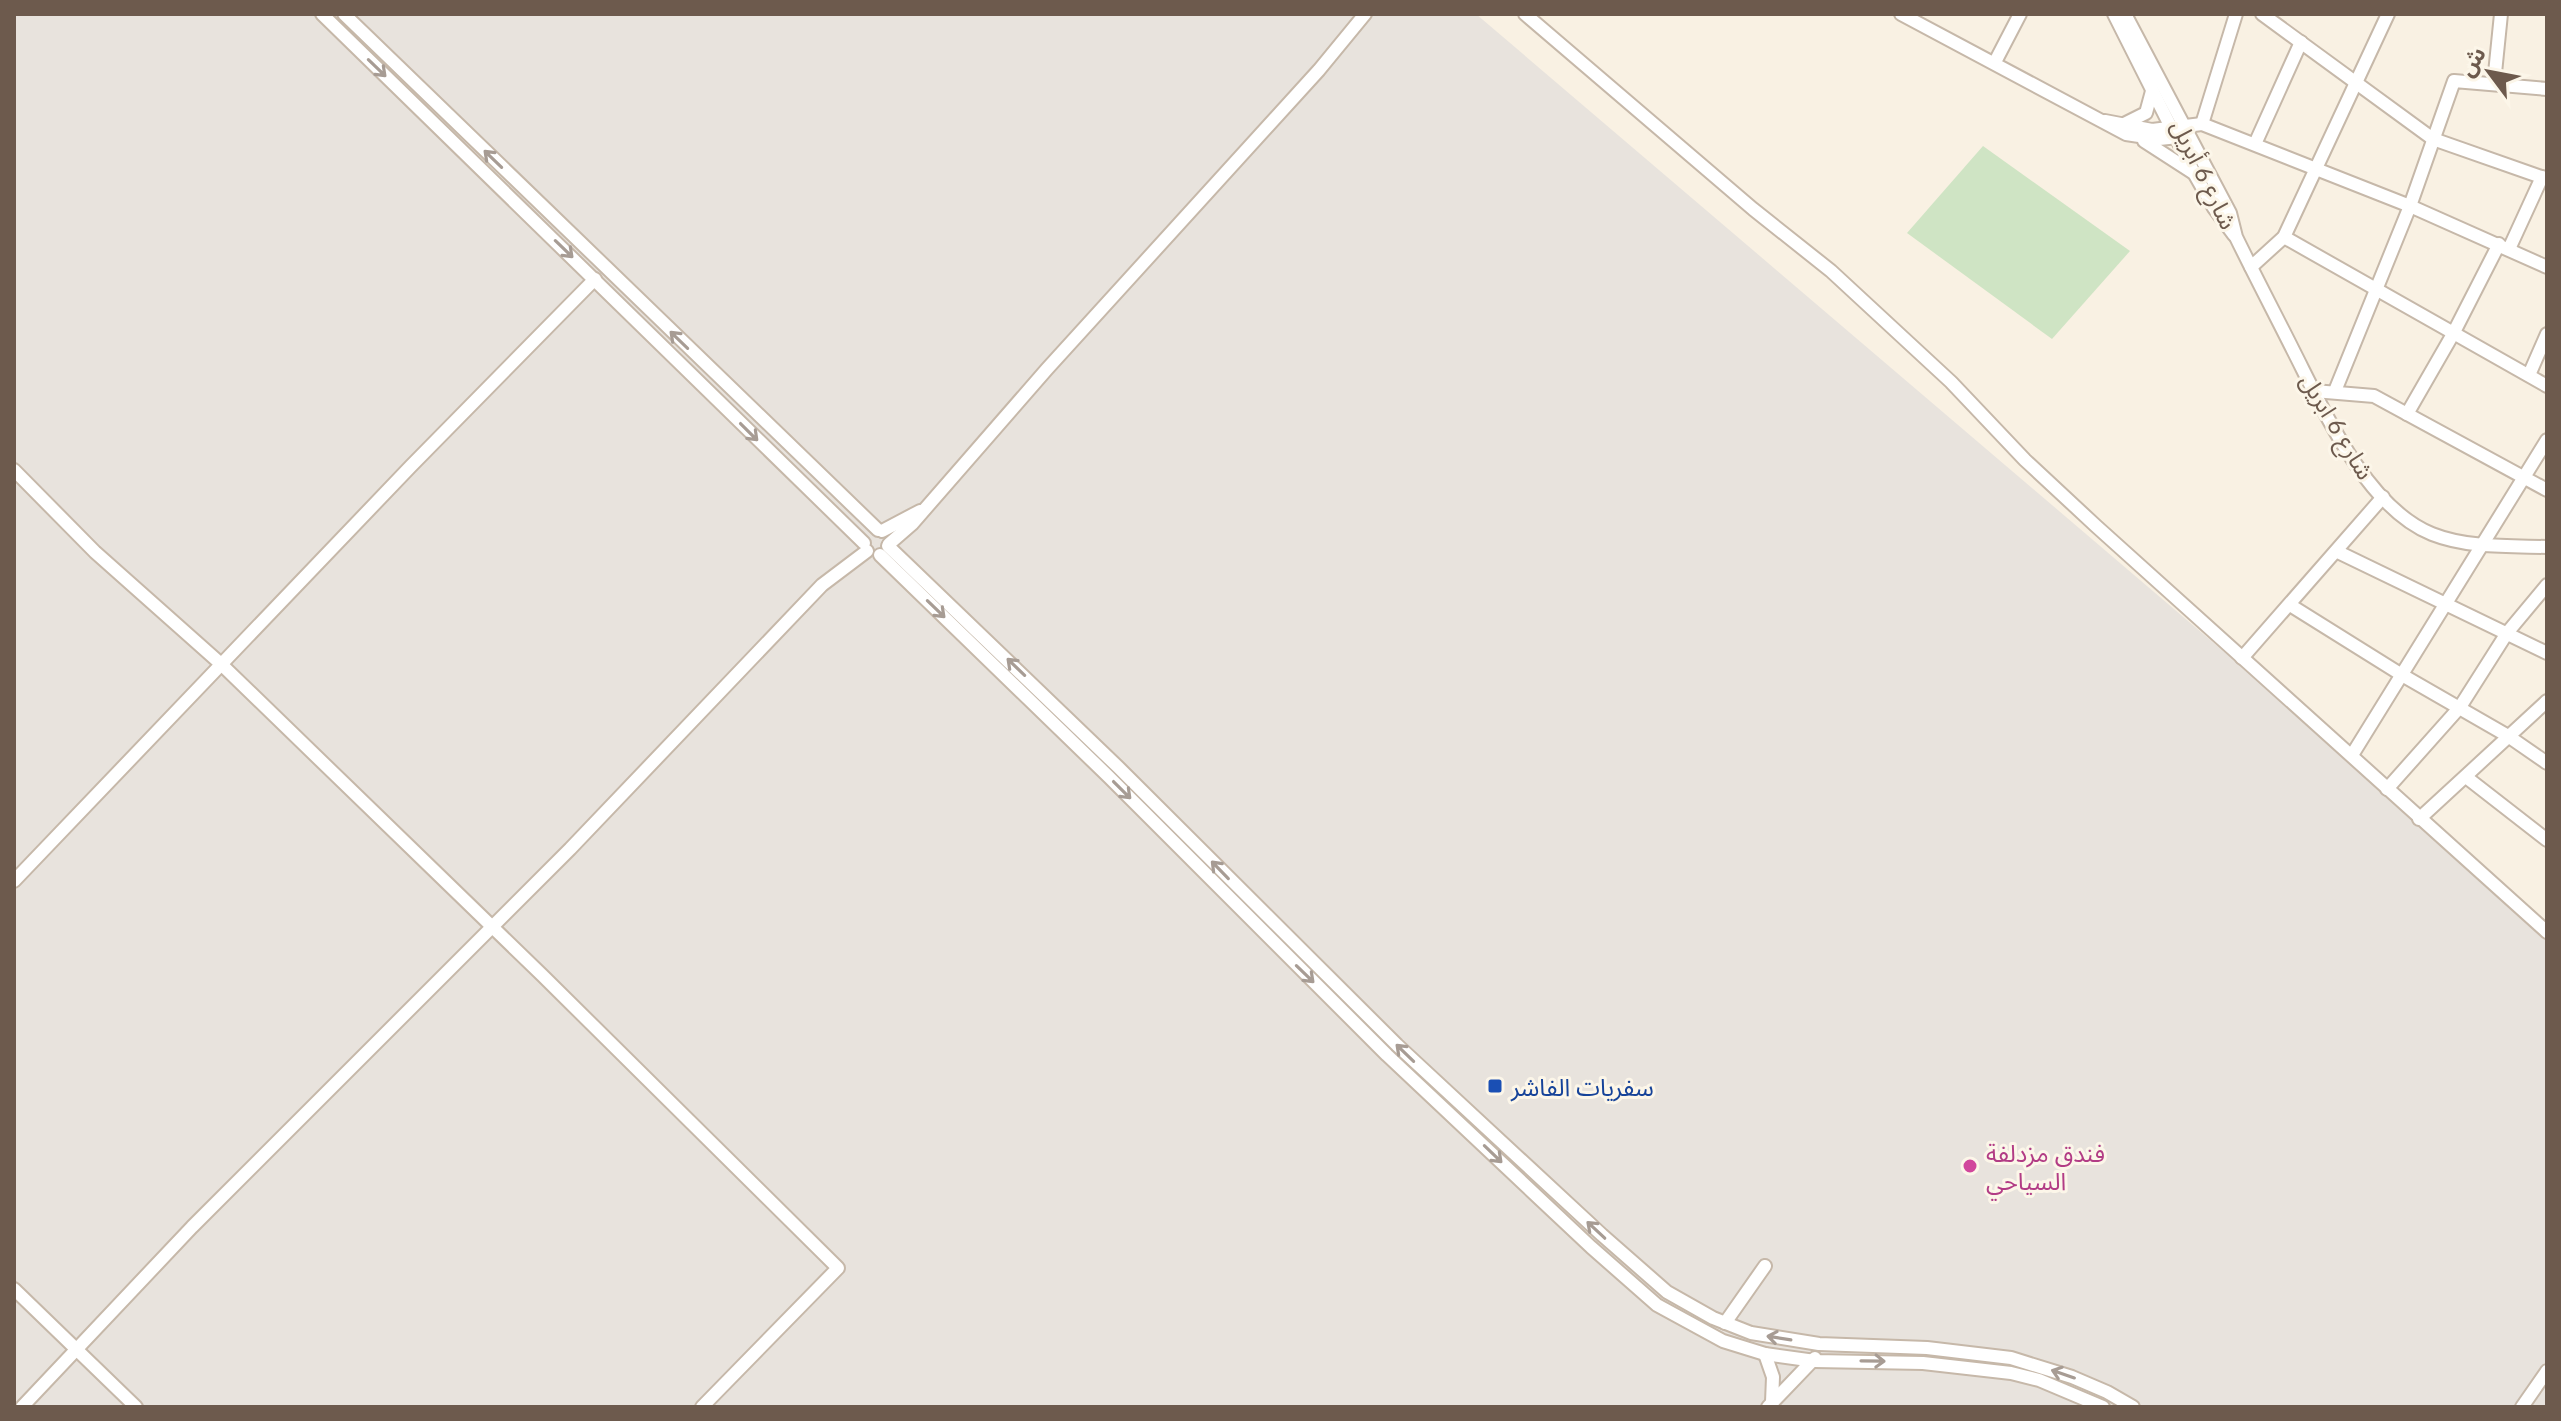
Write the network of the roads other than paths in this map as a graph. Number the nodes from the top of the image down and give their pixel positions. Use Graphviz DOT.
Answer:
graph roads {
  1 [pos="322,14"];
  2 [pos="344,14"];
  3 [pos="1365,14"];
  4 [pos="1525,14"];
  5 [pos="2020,14"];
  6 [pos="2114,14"];
  7 [pos="2125,14"];
  8 [pos="2236,14"];
  9 [pos="2262,14"];
  10 [pos="2388,14"];
  11 [pos="2501,14"];
  12 [pos="1907,15"];
  13 [pos="2301,42"];
  14 [pos="1995,62"];
  15 [pos="2355,83"];
  16 [pos="2494,83"];
  17 [pos="2547,89"];
  18 [pos="2152,91"];
  19 [pos="2105,121"];
  20 [pos="2202,124"];
  21 [pos="2122,125"];
  22 [pos="2180,132"];
  23 [pos="2137,137"];
  24 [pos="2433,139"];
  25 [pos="2255,144"];
  26 [pos="2317,168"];
  27 [pos="2194,173"];
  28 [pos="2545,178"];
  29 [pos="2410,206"];
  30 [pos="2236,237"];
  31 [pos="2284,237"];
  32 [pos="2504,247"];
  33 [pos="2251,267"];
  34 [pos="2547,267"];
  35 [pos="595,279"];
  36 [pos="2376,291"];
  37 [pos="2453,334"];
  38 [pos="2547,334"];
  39 [pos="2529,375"];
  40 [pos="2547,386"];
  41 [pos="2314,391"];
  42 [pos="2335,391"];
  43 [pos="2407,414"];
  44 [pos="2547,440"];
  45 [pos="14,470"];
  46 [pos="2525,479"];
  47 [pos="2547,490"];
  48 [pos="2383,497"];
  49 [pos="923,510"];
  50 [pos="880,530"];
  51 [pos="2481,544"];
  52 [pos="2547,547"];
  53 [pos="878,548"];
  54 [pos="2338,552"];
  55 [pos="2547,585"];
  56 [pos="2443,604"];
  57 [pos="2290,605"];
  58 [pos="2507,633"];
  59 [pos="2547,653"];
  60 [pos="2242,658"];
  61 [pos="221,664"];
  62 [pos="2402,675"];
  63 [pos="1050,700"];
  64 [pos="2546,703"];
  65 [pos="2460,707"];
  66 [pos="1040,710"];
  67 [pos="2508,736"];
  68 [pos="2352,755"];
  69 [pos="2547,763"];
  70 [pos="2466,777"];
  71 [pos="2387,789"];
  72 [pos="2419,819"];
  73 [pos="2547,840"];
  74 [pos="14,881"];
  75 [pos="492,929"];
  76 [pos="2547,932"];
  77 [pos="1441,1086"];
  78 [pos="1431,1096"];
  79 [pos="1765,1266"];
  80 [pos="14,1289"];
  81 [pos="1725,1323"];
  82 [pos="1819,1344"];
  83 [pos="77,1350"];
  84 [pos="1765,1354"];
  85 [pos="1815,1361"];
  86 [pos="2547,1371"];
  87 [pos="1770,1405"];
  88 [pos="22,1407"];
  89 [pos="136,1407"];
  90 [pos="702,1407"];
  91 [pos="2103,1407"];
  92 [pos="2133,1407"];
  93 [pos="2522,1407"];
  1 -- 35 [label="street, one-way"];
  50 -- 2 [label="street, one-way"];
  3 -- 49 [label="street"];
  4 -- 60 [label="street"];
  5 -- 14 [label="street"];
  6 -- 18 [label="street, شارع 6 أبريل"];
  7 -- 22 [label="street, شارع 6 أبريل"];
  8 -- 20 [label="street"];
  9 -- 13 [label="street"];
  10 -- 15 [label="street"];
  11 -- 16 [label="street"];
  12 -- 14 [label="street"];
  13 -- 15 [label="street"];
  13 -- 25 [label="street"];
  14 -- 19 [label="street"];
  15 -- 24 [label="street"];
  15 -- 26 [label="street"];
  16 -- 17 [label="street"];
  16 -- 24 [label="street"];
  18 -- 21 [label="street"];
  18 -- 22 [label="street, شارع 6 أبريل"];
  19 -- 21 [label="street"];
  19 -- 23 [label="street"];
  20 -- 22 [label="street"];
  20 -- 25 [label="street"];
  21 -- 22 [label="street"];
  22 -- 23 [label="street"];
  22 -- 27 [label="street, شارع 6 أبريل"];
  22 -- 30 [label="street, شارع 6 أبريل"];
  23 -- 27 [label="street"];
  24 -- 28 [label="street"];
  24 -- 29 [label="street"];
  25 -- 26 [label="street"];
  26 -- 29 [label="street"];
  26 -- 31 [label="street"];
  27 -- 30 [label="street, شارع 6 أبريل"];
  28 -- 32 [label="street"];
  29 -- 32 [label="street"];
  29 -- 36 [label="street"];
  30 -- 33 [label="street, شارع 6 ابريل"];
  31 -- 33 [label="street"];
  31 -- 36 [label="street"];
  32 -- 34 [label="street"];
  32 -- 37 [label="street"];
  33 -- 41 [label="street, شارع 6 ابريل"];
  35 -- 53 [label="street, one-way"];
  35 -- 61 [label="street"];
  36 -- 37 [label="street"];
  36 -- 42 [label="street"];
  37 -- 39 [label="street"];
  37 -- 43 [label="street"];
  38 -- 39 [label="street"];
  39 -- 40 [label="street"];
  41 -- 42 [label="street"];
  41 -- 48 [label="street, شارع 6 ابريل"];
  42 -- 43 [label="street"];
  43 -- 46 [label="street"];
  44 -- 46 [label="street"];
  45 -- 61 [label="street"];
  46 -- 47 [label="street"];
  46 -- 51 [label="street"];
  48 -- 51 [label="street, شارع 6 ابريل"];
  48 -- 54 [label="street"];
  49 -- 50 [label="street"];
  49 -- 53 [label="street"];
  50 -- 53 [label="street"];
  50 -- 53 [label="street"];
  51 -- 52 [label="street, شارع 6 ابريل"];
  51 -- 56 [label="street"];
  63 -- 53 [label="street, one-way"];
  53 -- 66 [label="street, one-way"];
  53 -- 75 [label="street"];
  54 -- 56 [label="street"];
  54 -- 57 [label="street"];
  55 -- 58 [label="street"];
  56 -- 58 [label="street"];
  56 -- 62 [label="street"];
  57 -- 60 [label="street"];
  57 -- 62 [label="street"];
  58 -- 59 [label="street"];
  58 -- 65 [label="street"];
  60 -- 68 [label="street"];
  61 -- 74 [label="street"];
  61 -- 75 [label="street"];
  62 -- 65 [label="street"];
  62 -- 68 [label="street"];
  63 -- 66 [label="street"];
  77 -- 63 [label="street, one-way"];
  64 -- 67 [label="street"];
  65 -- 67 [label="street"];
  65 -- 71 [label="street"];
  66 -- 78 [label="street, one-way"];
  67 -- 69 [label="street"];
  67 -- 70 [label="street"];
  68 -- 71 [label="street"];
  70 -- 72 [label="street"];
  70 -- 73 [label="street"];
  71 -- 72 [label="street"];
  72 -- 76 [label="street"];
  75 -- 83 [label="street"];
  75 -- 90 [label="street"];
  77 -- 78 [label="street"];
  81 -- 77 [label="street, one-way"];
  78 -- 84 [label="street, one-way"];
  79 -- 81 [label="street"];
  80 -- 83 [label="street"];
  82 -- 81 [label="street, one-way"];
  82 -- 85 [label="street"];
  92 -- 82 [label="street, one-way"];
  83 -- 88 [label="street"];
  83 -- 89 [label="street"];
  84 -- 85 [label="street"];
  84 -- 87 [label="street"];
  85 -- 87 [label="street"];
  85 -- 91 [label="street, one-way"];
  86 -- 93 [label="street"];
}
